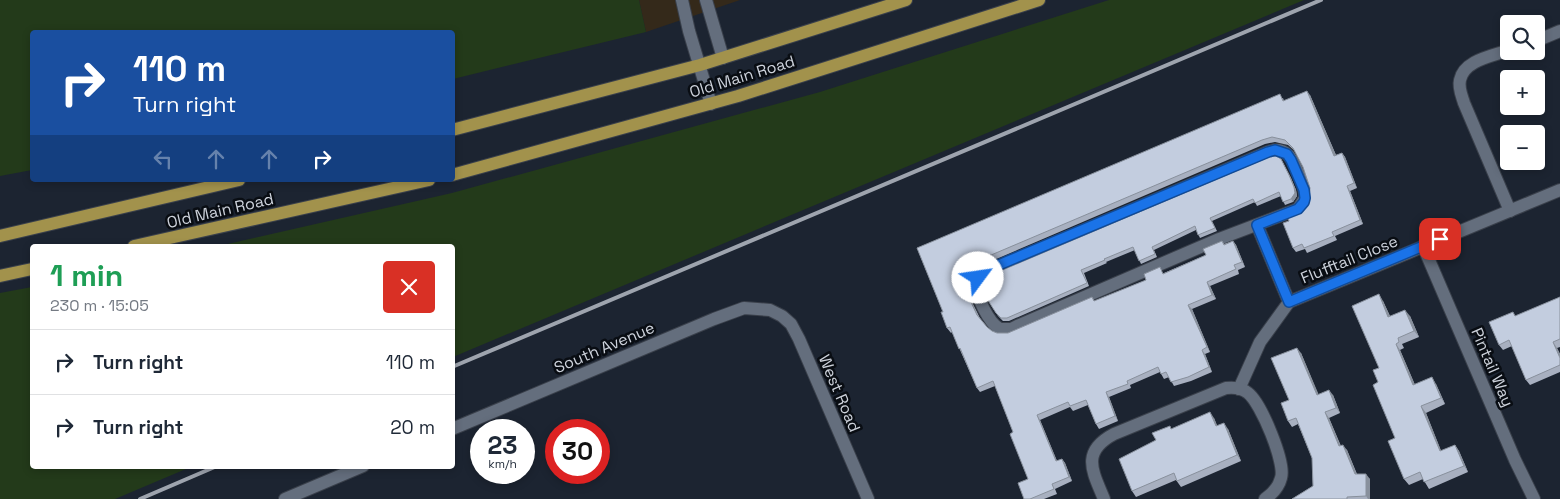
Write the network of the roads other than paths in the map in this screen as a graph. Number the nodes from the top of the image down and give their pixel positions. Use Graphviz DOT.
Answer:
graph roads {
  1 [pos="682,0"];
  2 [pos="706,0"];
  3 [pos="906,0"];
  4 [pos="1038,0"];
  5 [pos="1560,30"];
  6 [pos="1545,37"];
  7 [pos="1500,53"];
  8 [pos="723,58"];
  9 [pos="700,65"];
  10 [pos="711,104"];
  11 [pos="455,129"];
  12 [pos="455,174"];
  13 [pos="230,182"];
  14 [pos="420,182"];
  15 [pos="1560,190"];
  16 [pos="1510,211"];
  17 [pos="1257,225"];
  18 [pos="0,236"];
  19 [pos="143,244"];
  20 [pos="1423,246"];
  21 [pos="30,269"];
  22 [pos="0,276"];
  23 [pos="1289,302"];
  24 [pos="770,310"];
  25 [pos="1239,389"];
  26 [pos="455,428"];
  27 [pos="356,469"];
  28 [pos="285,499"];
  29 [pos="868,499"];
  30 [pos="1104,499"];
  31 [pos="1265,499"];
  32 [pos="1534,499"];
  1 -- 9 [label="street"];
  2 -- 8 [label="street"];
  3 -- 8 [label="main road, Old Main Road"];
  4 -- 10 [label="main road, Old Main Road"];
  5 -- 6 [label="street"];
  7 -- 16 [label="street"];
  8 -- 9 [label="main road, Old Main Road"];
  9 -- 10 [label="street"];
  9 -- 11 [label="main road, Old Main Road"];
  10 -- 12 [label="main road, Old Main Road"];
  13 -- 18 [label="main road, Old Main Road"];
  14 -- 19 [label="main road, Old Main Road"];
  15 -- 16 [label="street, Flufftail Close"];
  16 -- 20 [label="street, Flufftail Close"];
  17 -- 17 [label="street"];
  17 -- 23 [label="street"];
  20 -- 23 [label="street, Flufftail Close"];
  20 -- 32 [label="street, Pintail Way"];
  21 -- 22 [label="main road"];
  23 -- 25 [label="street"];
  24 -- 26 [label="street, South Avenue"];
  24 -- 29 [label="street, West Road"];
  25 -- 30 [label="street"];
  25 -- 31 [label="street"];
  27 -- 28 [label="street"];
}
